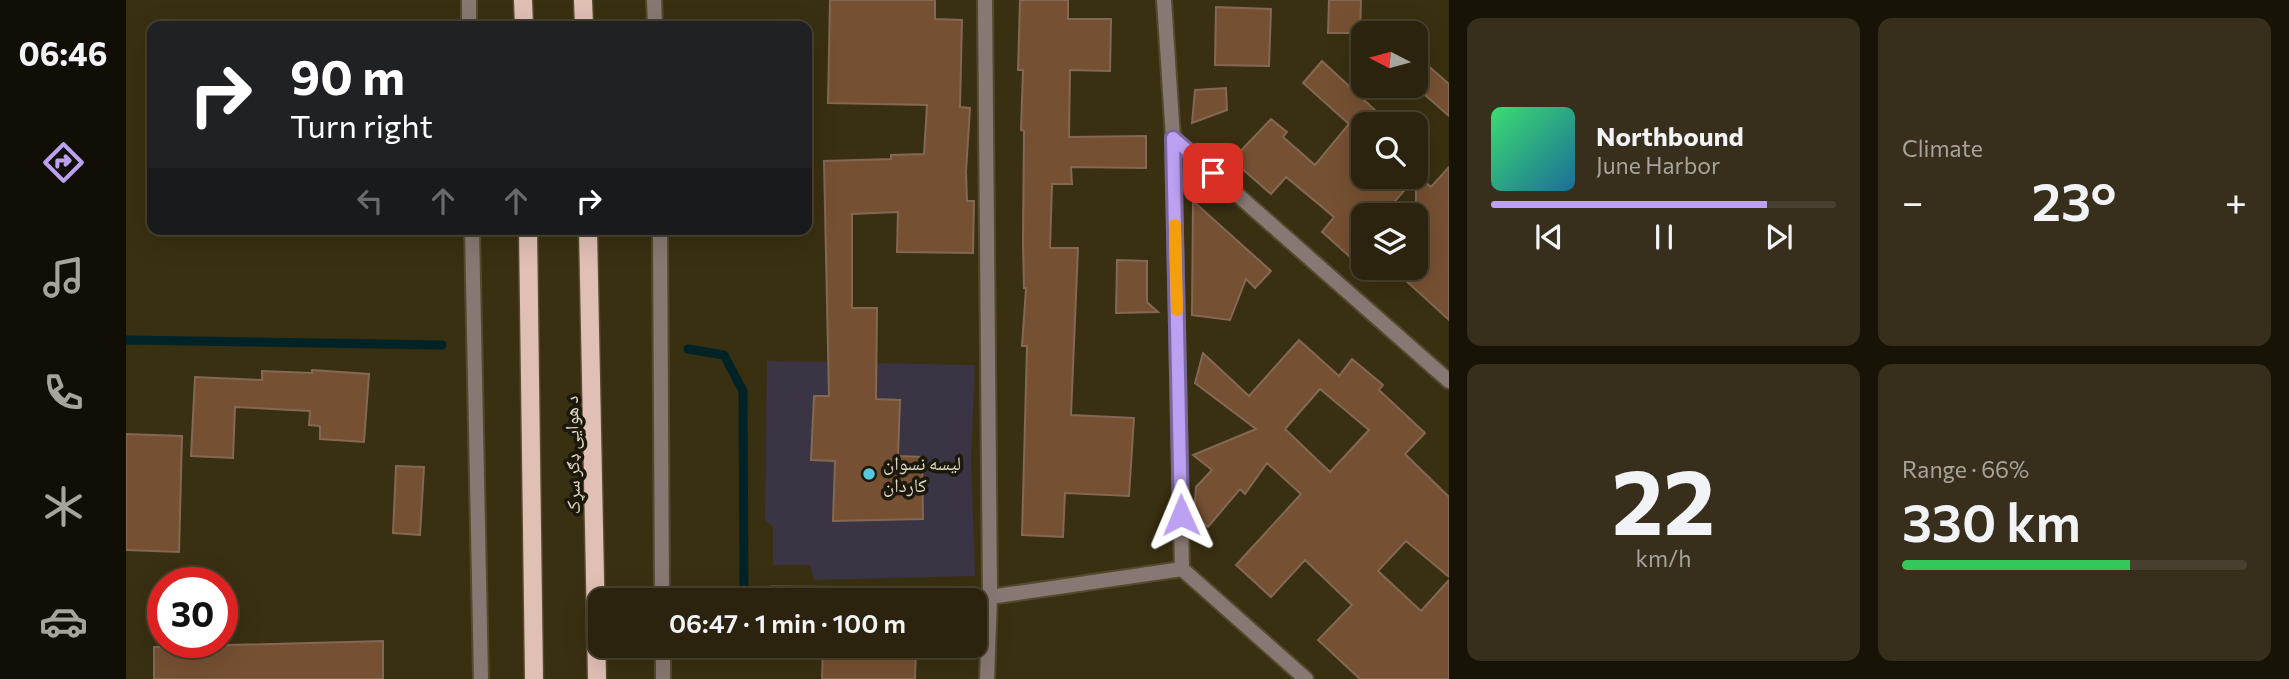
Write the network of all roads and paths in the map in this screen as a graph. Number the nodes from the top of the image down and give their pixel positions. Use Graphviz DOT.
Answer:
graph roads {
  1 [pos="469,0"];
  2 [pos="523,0"];
  3 [pos="583,0"];
  4 [pos="654,0"];
  5 [pos="985,0"];
  6 [pos="1164,0"];
  7 [pos="469,21"];
  8 [pos="524,21"];
  9 [pos="584,21"];
  10 [pos="655,21"];
  11 [pos="1173,138"];
  12 [pos="472,235"];
  13 [pos="528,235"];
  14 [pos="588,235"];
  15 [pos="660,235"];
  16 [pos="1449,381"];
  17 [pos="1182,569"];
  18 [pos="662,588"];
  19 [pos="987,597"];
  20 [pos="990,597"];
  21 [pos="663,658"];
  22 [pos="481,679"];
  23 [pos="534,679"];
  24 [pos="597,679"];
  25 [pos="663,679"];
  26 [pos="987,679"];
  27 [pos="1306,679"];
  1 -- 7 [label="street"];
  2 -- 8 [label="main road"];
  3 -- 9 [label="main road"];
  4 -- 10 [label="street"];
  5 -- 20 [label="street"];
  6 -- 11 [label="street"];
  11 -- 16 [label="street"];
  11 -- 17 [label="street"];
  12 -- 22 [label="street"];
  13 -- 23 [label="main road, د هوایی ډګر سړک"];
  14 -- 24 [label="main road, د هوایی ډګر سړک"];
  15 -- 18 [label="street"];
  17 -- 20 [label="street"];
  17 -- 27 [label="street"];
  19 -- 20 [label="street"];
  20 -- 26 [label="street"];
  21 -- 25 [label="street"];
}
